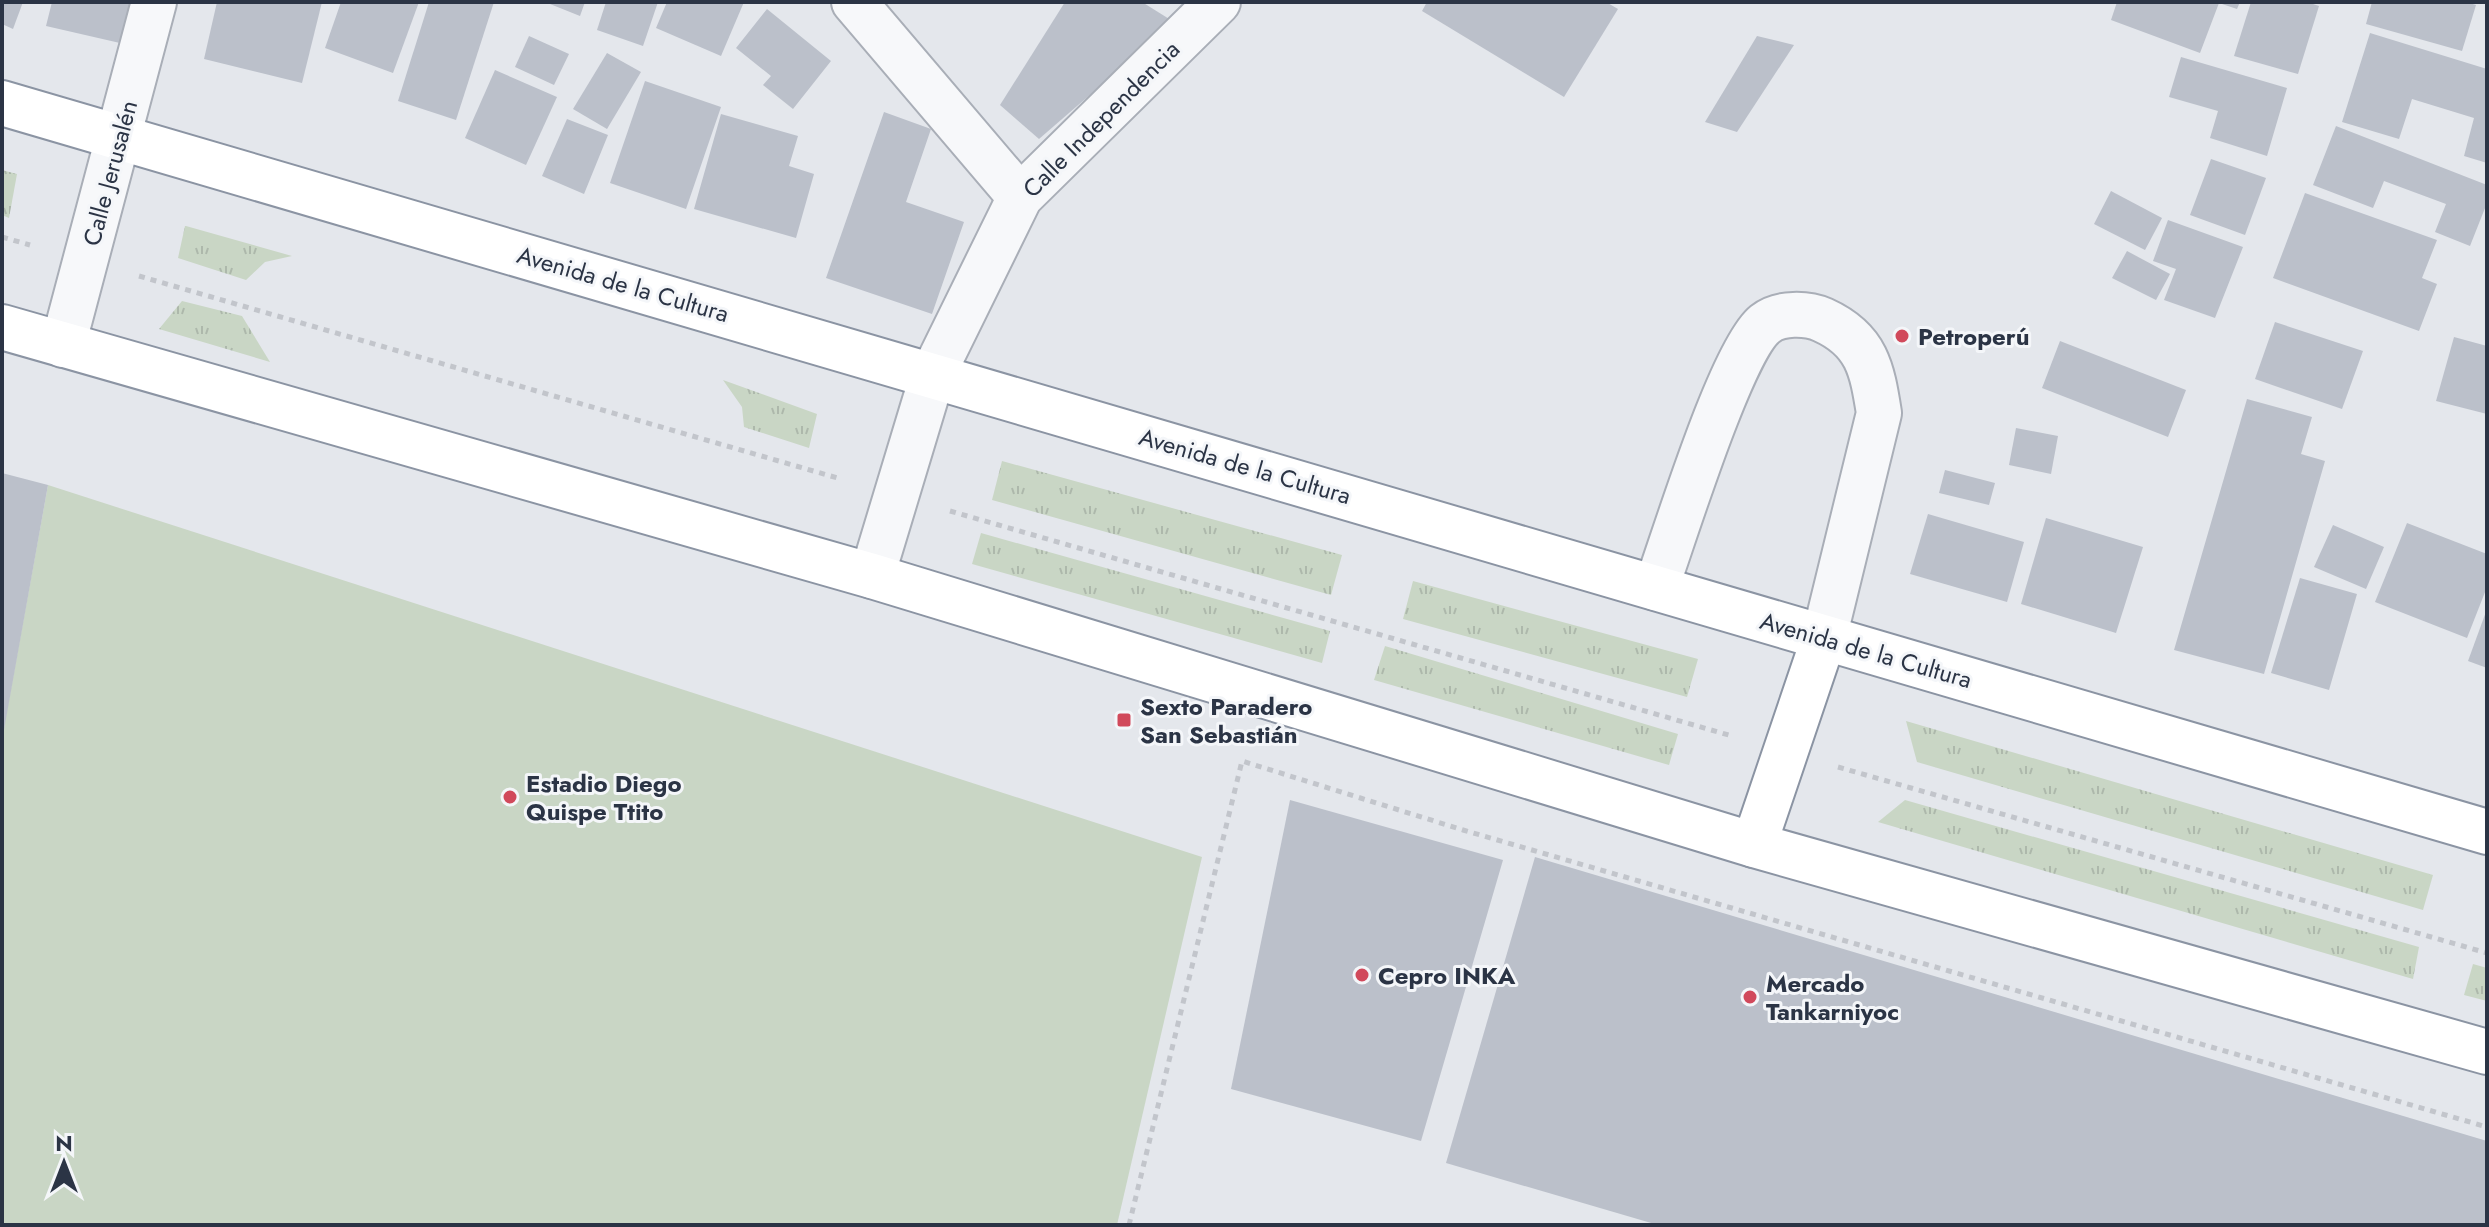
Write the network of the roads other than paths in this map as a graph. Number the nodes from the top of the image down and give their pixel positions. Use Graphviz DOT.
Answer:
graph roads {
  1 [pos="154,2"];
  2 [pos="854,2"];
  3 [pos="1218,2"];
  4 [pos="2,103"];
  5 [pos="121,137"];
  6 [pos="1020,197"];
  7 [pos="2,327"];
  8 [pos="63,345"];
  9 [pos="933,374"];
  10 [pos="872,576"];
  11 [pos="1656,588"];
  12 [pos="1824,638"];
  13 [pos="2487,832"];
  14 [pos="1754,845"];
  15 [pos="2487,1052"];
  1 -- 5 [label="street, Calle Jerusalén"];
  2 -- 6 [label="street"];
  3 -- 6 [label="street, Calle Independencia"];
  4 -- 5 [label="highway, Avenida de la Cultura"];
  5 -- 8 [label="street, Calle Jerusalén"];
  5 -- 9 [label="highway, Avenida de la Cultura"];
  6 -- 9 [label="street, Calle Independencia"];
  7 -- 8 [label="highway"];
  8 -- 10 [label="highway"];
  9 -- 10 [label="street, Calle Independencia"];
  9 -- 11 [label="highway, Avenida de la Cultura"];
  10 -- 14 [label="highway"];
  11 -- 12 [label="highway, Avenida de la Cultura"];
  11 -- 12 [label="street"];
  12 -- 13 [label="highway, Avenida de la Cultura"];
  12 -- 14 [label="highway"];
  14 -- 15 [label="highway"];
}
